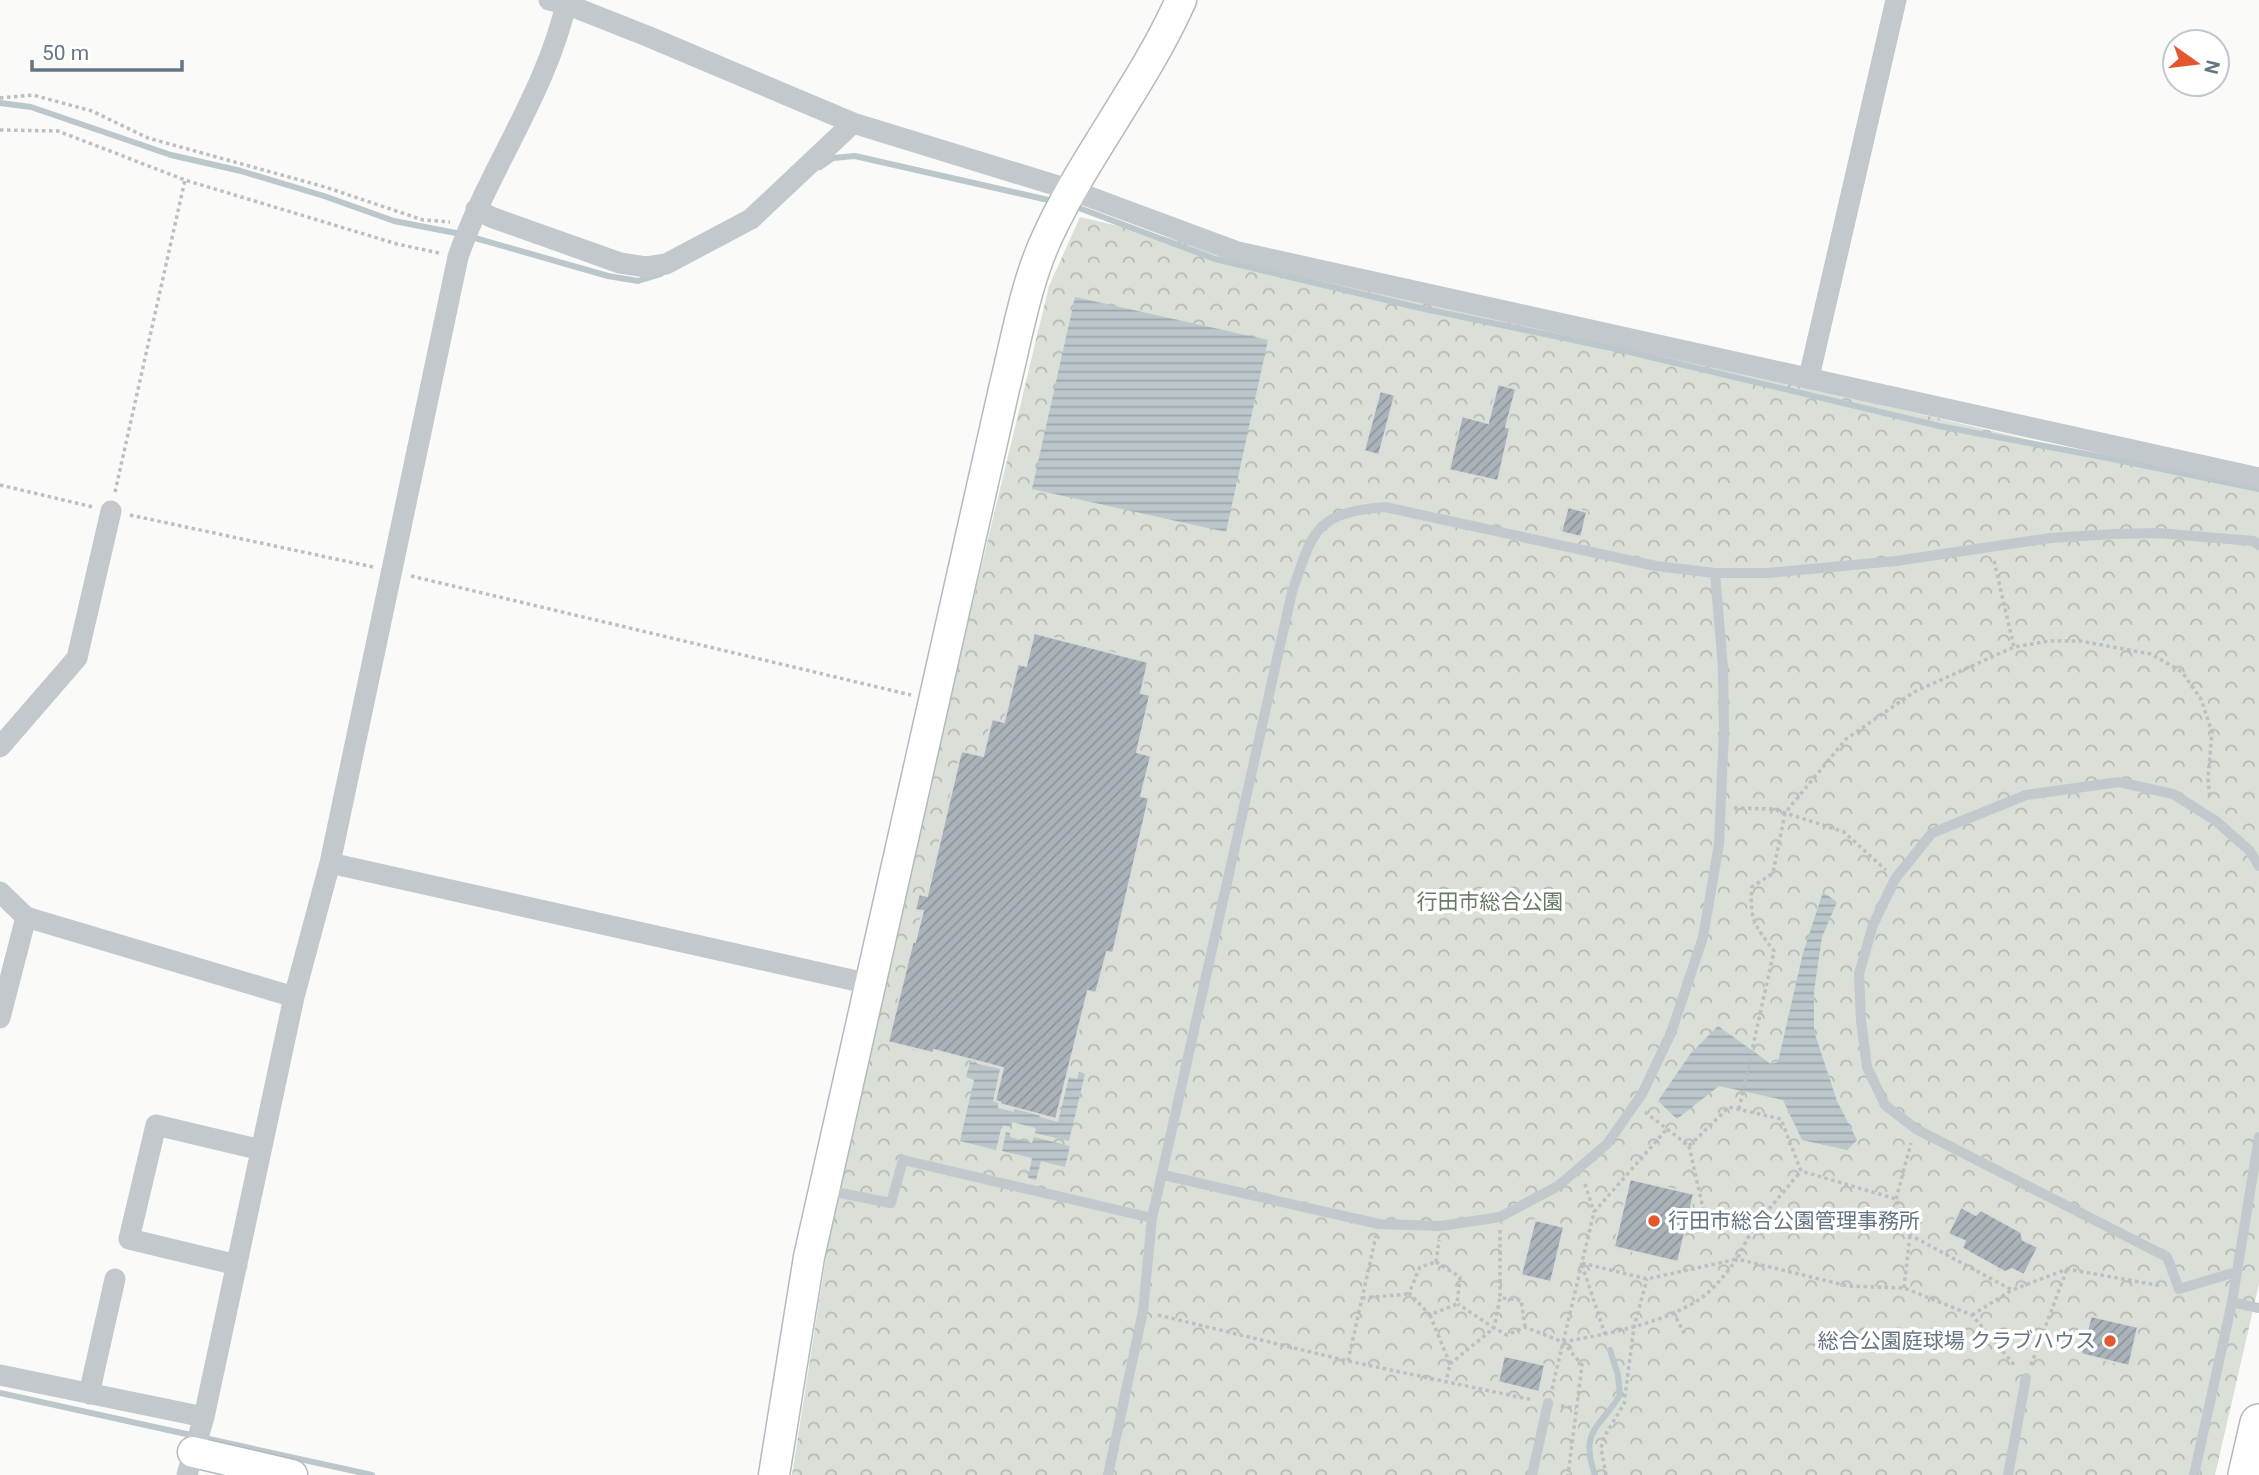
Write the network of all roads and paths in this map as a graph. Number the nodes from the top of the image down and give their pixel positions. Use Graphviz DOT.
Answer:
graph roads {
  1 [pos="1181,0"];
  2 [pos="1896,0"];
  3 [pos="561,1"];
  4 [pos="0,98"];
  5 [pos="853,123"];
  6 [pos="0,130"];
  7 [pos="1071,190"];
  8 [pos="473,216"];
  9 [pos="458,257"];
  10 [pos="1809,377"];
  11 [pos="2259,478"];
  12 [pos="0,485"];
  13 [pos="111,511"];
  14 [pos="2259,545"];
  15 [pos="1991,546"];
  16 [pos="1715,573"];
  17 [pos="2014,647"];
  18 [pos="0,747"];
  19 [pos="1752,809"];
  20 [pos="1785,813"];
  21 [pos="2216,821"];
  22 [pos="330,863"];
  23 [pos="2259,866"];
  24 [pos="1895,879"];
  25 [pos="0,892"];
  26 [pos="26,916"];
  27 [pos="870,984"];
  28 [pos="294,997"];
  29 [pos="0,1017"];
  30 [pos="1635,1104"];
  31 [pos="1739,1109"];
  32 [pos="1667,1129"];
  33 [pos="1916,1129"];
  34 [pos="2259,1137"];
  35 [pos="1689,1146"];
  36 [pos="261,1150"];
  37 [pos="1579,1168"];
  38 [pos="1801,1171"];
  39 [pos="1163,1175"];
  40 [pos="824,1189"];
  41 [pos="1896,1199"];
  42 [pos="1594,1212"];
  43 [pos="1500,1217"];
  44 [pos="1152,1218"];
  45 [pos="1379,1224"];
  46 [pos="1441,1226"];
  47 [pos="1753,1228"];
  48 [pos="1910,1236"];
  49 [pos="1737,1259"];
  50 [pos="1436,1262"];
  51 [pos="1582,1263"];
  52 [pos="237,1265"];
  53 [pos="2067,1269"];
  54 [pos="2236,1272"];
  55 [pos="115,1279"];
  56 [pos="1647,1279"];
  57 [pos="1904,1289"];
  58 [pos="2179,1289"];
  59 [pos="2012,1290"];
  60 [pos="1409,1293"];
  61 [pos="1362,1298"];
  62 [pos="1500,1298"];
  63 [pos="2232,1302"];
  64 [pos="1457,1304"];
  65 [pos="2259,1308"];
  66 [pos="1143,1311"];
  67 [pos="1672,1312"];
  68 [pos="1430,1315"];
  69 [pos="1972,1315"];
  70 [pos="1525,1327"];
  71 [pos="1634,1327"];
  72 [pos="1494,1328"];
  73 [pos="1684,1333"];
  74 [pos="1605,1334"];
  75 [pos="1563,1342"];
  76 [pos="1348,1361"];
  77 [pos="1450,1364"];
  78 [pos="0,1375"];
  79 [pos="2026,1378"];
  80 [pos="1446,1382"];
  81 [pos="89,1394"];
  82 [pos="1548,1403"];
  83 [pos="1576,1408"];
  84 [pos="204,1417"];
  85 [pos="2259,1423"];
  86 [pos="190,1463"];
  87 [pos="292,1475"];
  88 [pos="774,1475"];
  89 [pos="1108,1475"];
  90 [pos="1532,1475"];
  91 [pos="1568,1475"];
  92 [pos="1606,1475"];
  93 [pos="2008,1475"];
  94 [pos="2194,1475"];
  95 [pos="2247,1475"];
  1 -- 7 [label="street"];
  2 -- 10 [label="street"];
  3 -- 5 [label="street"];
  3 -- 8 [label="street"];
  4 -- 8 [label="path"];
  5 -- 7 [label="street"];
  5 -- 8 [label="street"];
  6 -- 9 [label="path"];
  7 -- 10 [label="street"];
  7 -- 27 [label="street"];
  8 -- 9 [label="street"];
  9 -- 22 [label="street"];
  10 -- 11 [label="street"];
  12 -- 13 [label="path"];
  13 -- 18 [label="street"];
  14 -- 15 [label="lane"];
  15 -- 16 [label="lane"];
  15 -- 17 [label="path"];
  16 -- 30 [label="lane"];
  16 -- 39 [label="lane"];
  17 -- 20 [label="path"];
  17 -- 21 [label="path"];
  19 -- 20 [label="path"];
  20 -- 24 [label="path"];
  20 -- 31 [label="path"];
  21 -- 23 [label="lane"];
  21 -- 24 [label="lane"];
  22 -- 27 [label="street"];
  22 -- 28 [label="street"];
  24 -- 33 [label="lane"];
  25 -- 26 [label="street"];
  26 -- 28 [label="street"];
  26 -- 29 [label="street"];
  27 -- 40 [label="street"];
  28 -- 36 [label="street"];
  30 -- 32 [label="path"];
  30 -- 37 [label="lane"];
  31 -- 35 [label="path"];
  31 -- 38 [label="path"];
  32 -- 35 [label="path"];
  32 -- 42 [label="path"];
  33 -- 41 [label="path"];
  33 -- 58 [label="lane"];
  34 -- 54 [label="lane"];
  35 -- 47 [label="path"];
  36 -- 52 [label="street"];
  36 -- 52 [label="street"];
  37 -- 42 [label="path"];
  37 -- 43 [label="lane"];
  38 -- 41 [label="path"];
  38 -- 47 [label="path"];
  39 -- 44 [label="lane"];
  39 -- 45 [label="lane"];
  40 -- 44 [label="lane"];
  40 -- 88 [label="street"];
  41 -- 48 [label="path"];
  42 -- 51 [label="path"];
  43 -- 46 [label="lane"];
  43 -- 62 [label="path"];
  44 -- 66 [label="lane"];
  45 -- 46 [label="lane"];
  45 -- 61 [label="path"];
  46 -- 50 [label="path"];
  47 -- 49 [label="path"];
  48 -- 57 [label="path"];
  48 -- 59 [label="path"];
  49 -- 56 [label="path"];
  49 -- 57 [label="path"];
  49 -- 67 [label="path"];
  50 -- 60 [label="path"];
  50 -- 64 [label="path"];
  51 -- 56 [label="path"];
  51 -- 74 [label="path"];
  51 -- 75 [label="path"];
  52 -- 84 [label="street"];
  53 -- 58 [label="path"];
  53 -- 59 [label="path"];
  53 -- 79 [label="path"];
  54 -- 58 [label="lane"];
  54 -- 63 [label="lane"];
  55 -- 81 [label="street"];
  56 -- 71 [label="path"];
  57 -- 69 [label="path"];
  59 -- 69 [label="path"];
  60 -- 61 [label="path"];
  60 -- 68 [label="path"];
  61 -- 76 [label="path"];
  62 -- 70 [label="path"];
  62 -- 72 [label="path"];
  63 -- 65 [label="lane"];
  63 -- 94 [label="lane"];
  64 -- 68 [label="path"];
  64 -- 72 [label="path"];
  66 -- 76 [label="path"];
  66 -- 89 [label="lane"];
  67 -- 71 [label="path"];
  67 -- 73 [label="path"];
  68 -- 77 [label="path"];
  69 -- 79 [label="path"];
  70 -- 72 [label="path"];
  70 -- 75 [label="path"];
  71 -- 74 [label="path"];
  71 -- 92 [label="path"];
  72 -- 77 [label="path"];
  74 -- 75 [label="path"];
  75 -- 82 [label="path"];
  75 -- 83 [label="path"];
  76 -- 80 [label="path"];
  77 -- 80 [label="path"];
  78 -- 81 [label="street"];
  79 -- 93 [label="lane"];
  80 -- 82 [label="path"];
  81 -- 84 [label="street"];
  82 -- 83 [label="path"];
  82 -- 90 [label="lane"];
  83 -- 91 [label="path"];
  84 -- 86 [label="street"];
  85 -- 95 [label="highway"];
  86 -- 87 [label="street"];
}
